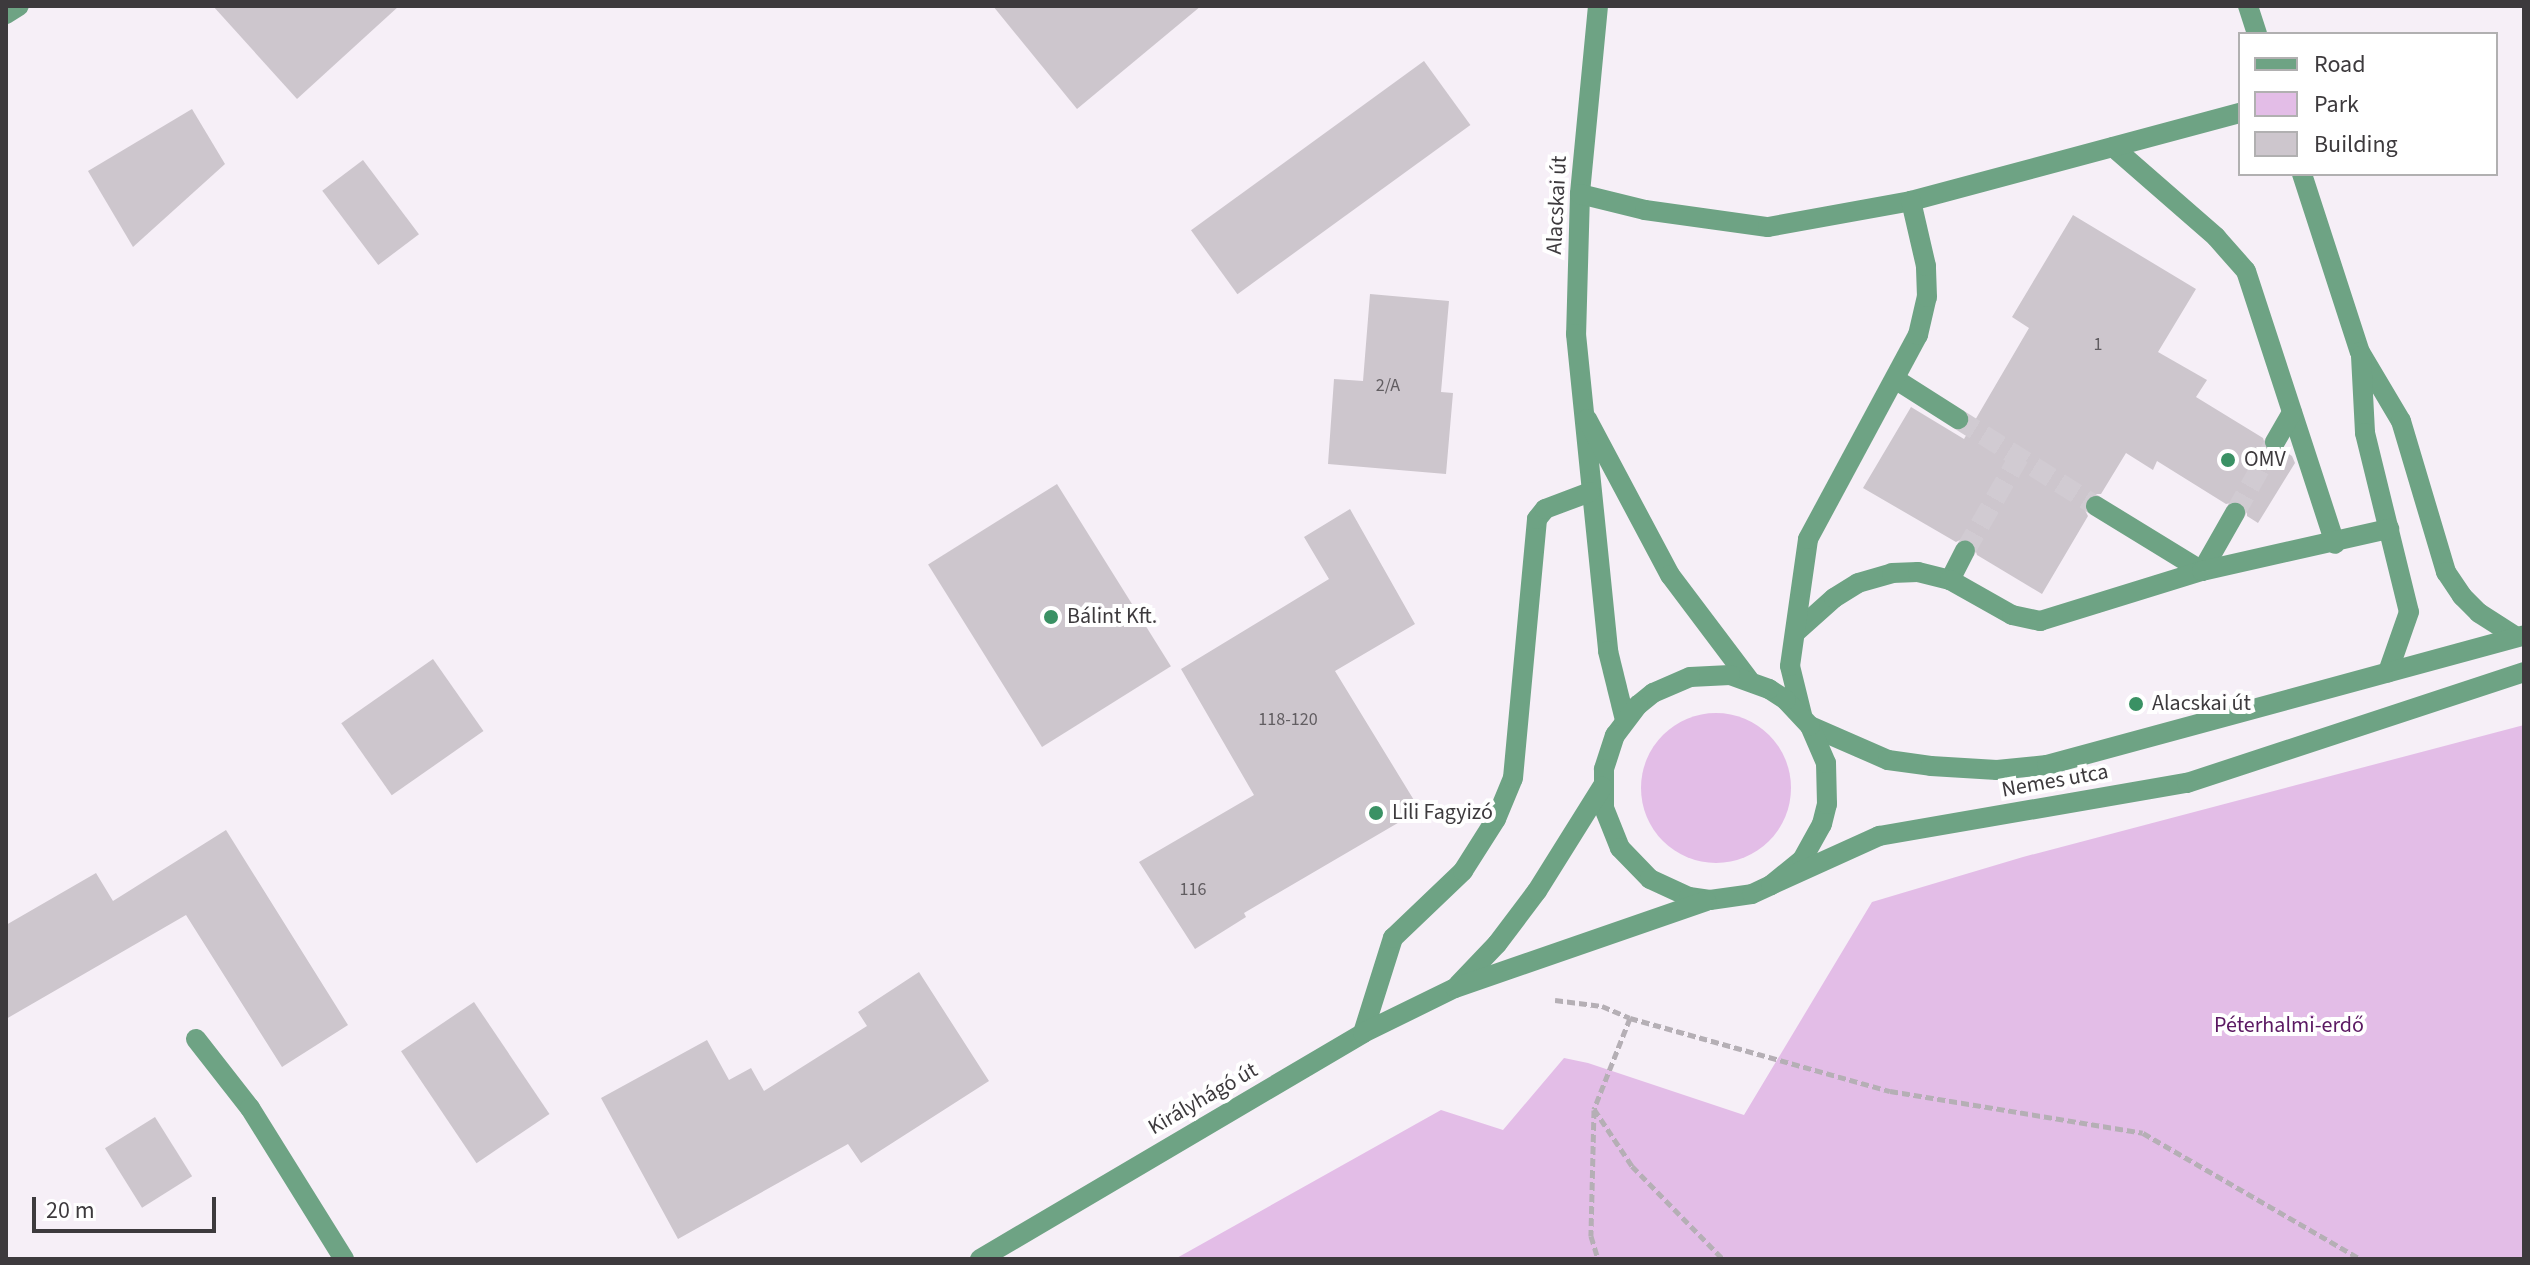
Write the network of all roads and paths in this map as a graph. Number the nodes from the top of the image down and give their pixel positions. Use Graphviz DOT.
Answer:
graph roads {
  1 [pos="19,6"];
  2 [pos="1598,6"];
  3 [pos="2248,6"];
  4 [pos="6,14"];
  5 [pos="2256,32"];
  6 [pos="2238,114"];
  7 [pos="2113,147"];
  8 [pos="2303,176"];
  9 [pos="1580,194"];
  10 [pos="1911,201"];
  11 [pos="2360,352"];
  12 [pos="1895,379"];
  13 [pos="1581,408"];
  14 [pos="2292,413"];
  15 [pos="1958,419"];
  16 [pos="2275,442"];
  17 [pos="1590,492"];
  18 [pos="2096,506"];
  19 [pos="2235,513"];
  20 [pos="2389,529"];
  21 [pos="2335,544"];
  22 [pos="1965,551"];
  23 [pos="2202,571"];
  24 [pos="1950,580"];
  25 [pos="1796,632"];
  26 [pos="2520,635"];
  27 [pos="2388,672"];
  28 [pos="2524,672"];
  29 [pos="1749,680"];
  30 [pos="1625,720"];
  31 [pos="1806,720"];
  32 [pos="1602,787"];
  33 [pos="1771,885"];
  34 [pos="1710,900"];
  35 [pos="1455,988"];
  36 [pos="1543,999"];
  37 [pos="1630,1018"];
  38 [pos="1363,1033"];
  39 [pos="196,1039"];
  40 [pos="1594,1109"];
  41 [pos="344,1259"];
  42 [pos="980,1259"];
  43 [pos="1598,1259"];
  44 [pos="1723,1259"];
  45 [pos="2360,1259"];
  1 -- 4 [label="street"];
  2 -- 9 [label="street, Alacskai út"];
  3 -- 5 [label="street"];
  6 -- 7 [label="street"];
  7 -- 10 [label="street"];
  7 -- 14 [label="street"];
  8 -- 11 [label="street"];
  9 -- 10 [label="street"];
  9 -- 13 [label="street, Alacskai út"];
  10 -- 12 [label="street"];
  11 -- 20 [label="street"];
  11 -- 26 [label="street"];
  12 -- 15 [label="street"];
  12 -- 25 [label="street"];
  13 -- 17 [label="street, Alacskai út"];
  13 -- 29 [label="street, Alacskai út"];
  14 -- 16 [label="street"];
  14 -- 21 [label="street"];
  17 -- 30 [label="street, Alacskai út"];
  17 -- 38 [label="street"];
  18 -- 23 [label="street"];
  19 -- 23 [label="street"];
  20 -- 21 [label="street"];
  20 -- 27 [label="street"];
  21 -- 23 [label="street"];
  22 -- 24 [label="street"];
  23 -- 24 [label="street"];
  24 -- 25 [label="street"];
  25 -- 31 [label="street"];
  26 -- 27 [label="street, Nemes utca"];
  27 -- 31 [label="street, Nemes utca"];
  28 -- 33 [label="street, Nemes utca"];
  29 -- 30 [label="street"];
  29 -- 31 [label="street, Nemes utca"];
  30 -- 32 [label="street"];
  31 -- 33 [label="street"];
  32 -- 34 [label="street, Királyhágó út"];
  32 -- 35 [label="street, Királyhágó út"];
  33 -- 34 [label="street, Királyhágó út"];
  34 -- 35 [label="street, Királyhágó út"];
  35 -- 38 [label="street, Királyhágó út"];
  36 -- 37 [label="path"];
  37 -- 40 [label="path"];
  37 -- 45 [label="path"];
  38 -- 42 [label="street, Királyhágó út"];
  39 -- 41 [label="street"];
  40 -- 43 [label="path"];
  40 -- 44 [label="path"];
}
